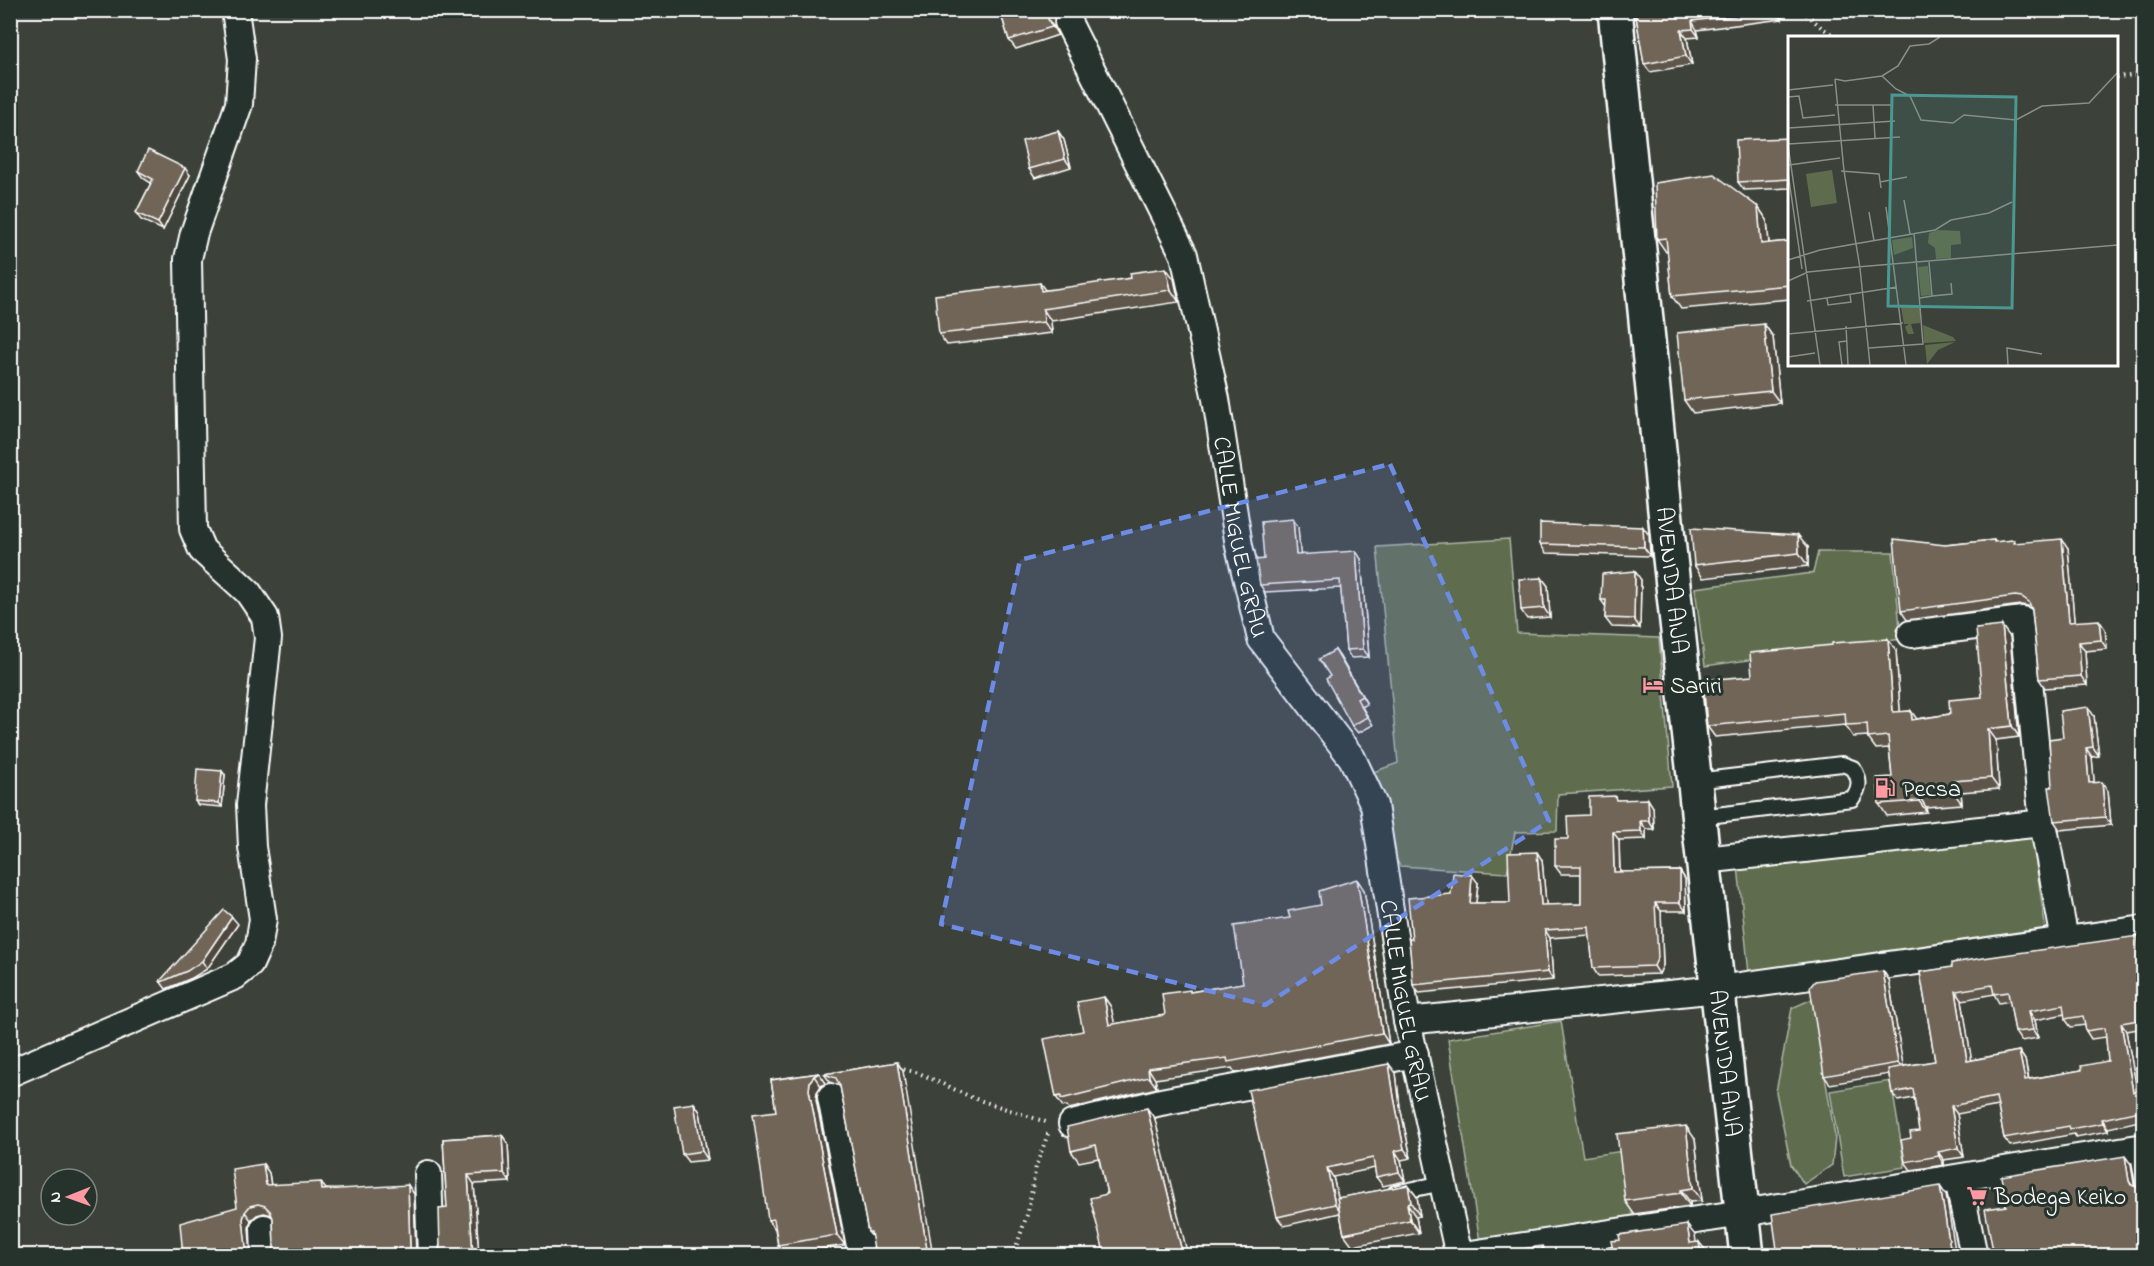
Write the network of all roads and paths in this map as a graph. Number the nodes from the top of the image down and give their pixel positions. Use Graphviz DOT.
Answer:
graph roads {
  1 [pos="235,10"];
  2 [pos="1615,10"];
  3 [pos="1802,10"];
  4 [pos="1068,22"];
  5 [pos="1836,36"];
  6 [pos="2144,75"];
  7 [pos="2118,77"];
  8 [pos="1911,634"];
  9 [pos="1695,781"];
  10 [pos="1699,818"];
  11 [pos="2043,823"];
  12 [pos="1704,860"];
  13 [pos="2144,929"];
  14 [pos="2065,940"];
  15 [pos="1718,989"];
  16 [pos="1407,1021"];
  17 [pos="1415,1054"];
  18 [pos="888,1065"];
  19 [pos="10,1073"];
  20 [pos="831,1097"];
  21 [pos="1072,1124"];
  22 [pos="2140,1148"];
  23 [pos="428,1174"];
  24 [pos="1958,1179"];
  25 [pos="1443,1183"];
  26 [pos="2144,1188"];
  27 [pos="1380,1196"];
  28 [pos="1743,1213"];
  29 [pos="264,1228"];
  30 [pos="1459,1255"];
  31 [pos="265,1256"];
  32 [pos="431,1256"];
  33 [pos="862,1256"];
  34 [pos="1013,1256"];
  35 [pos="1747,1256"];
  36 [pos="1974,1256"];
  1 -- 19 [label="street"];
  2 -- 9 [label="main road, AVENIDA AIJA"];
  3 -- 5 [label="path"];
  4 -- 16 [label="street, CALLE MIGUEL GRAU"];
  6 -- 7 [label="path"];
  8 -- 11 [label="street"];
  9 -- 10 [label="main road, AVENIDA AIJA"];
  9 -- 10 [label="lane"];
  10 -- 12 [label="main road, AVENIDA AIJA"];
  11 -- 12 [label="street"];
  11 -- 14 [label="street"];
  12 -- 15 [label="main road, AVENIDA AIJA"];
  13 -- 14 [label="street"];
  14 -- 15 [label="street"];
  15 -- 16 [label="street"];
  15 -- 28 [label="main road, AVENIDA AIJA"];
  16 -- 17 [label="street, CALLE MIGUEL GRAU"];
  17 -- 21 [label="street"];
  17 -- 25 [label="street, CALLE MIGUEL GRAU"];
  18 -- 21 [label="path"];
  20 -- 33 [label="street"];
  21 -- 34 [label="path"];
  22 -- 24 [label="street"];
  22 -- 26 [label="lane"];
  23 -- 32 [label="street"];
  24 -- 28 [label="street"];
  24 -- 36 [label="street"];
  25 -- 27 [label="lane"];
  25 -- 30 [label="street, CALLE MIGUEL GRAU"];
  28 -- 30 [label="street"];
  28 -- 35 [label="main road, AVENIDA AIJA"];
  29 -- 31 [label="street"];
}
